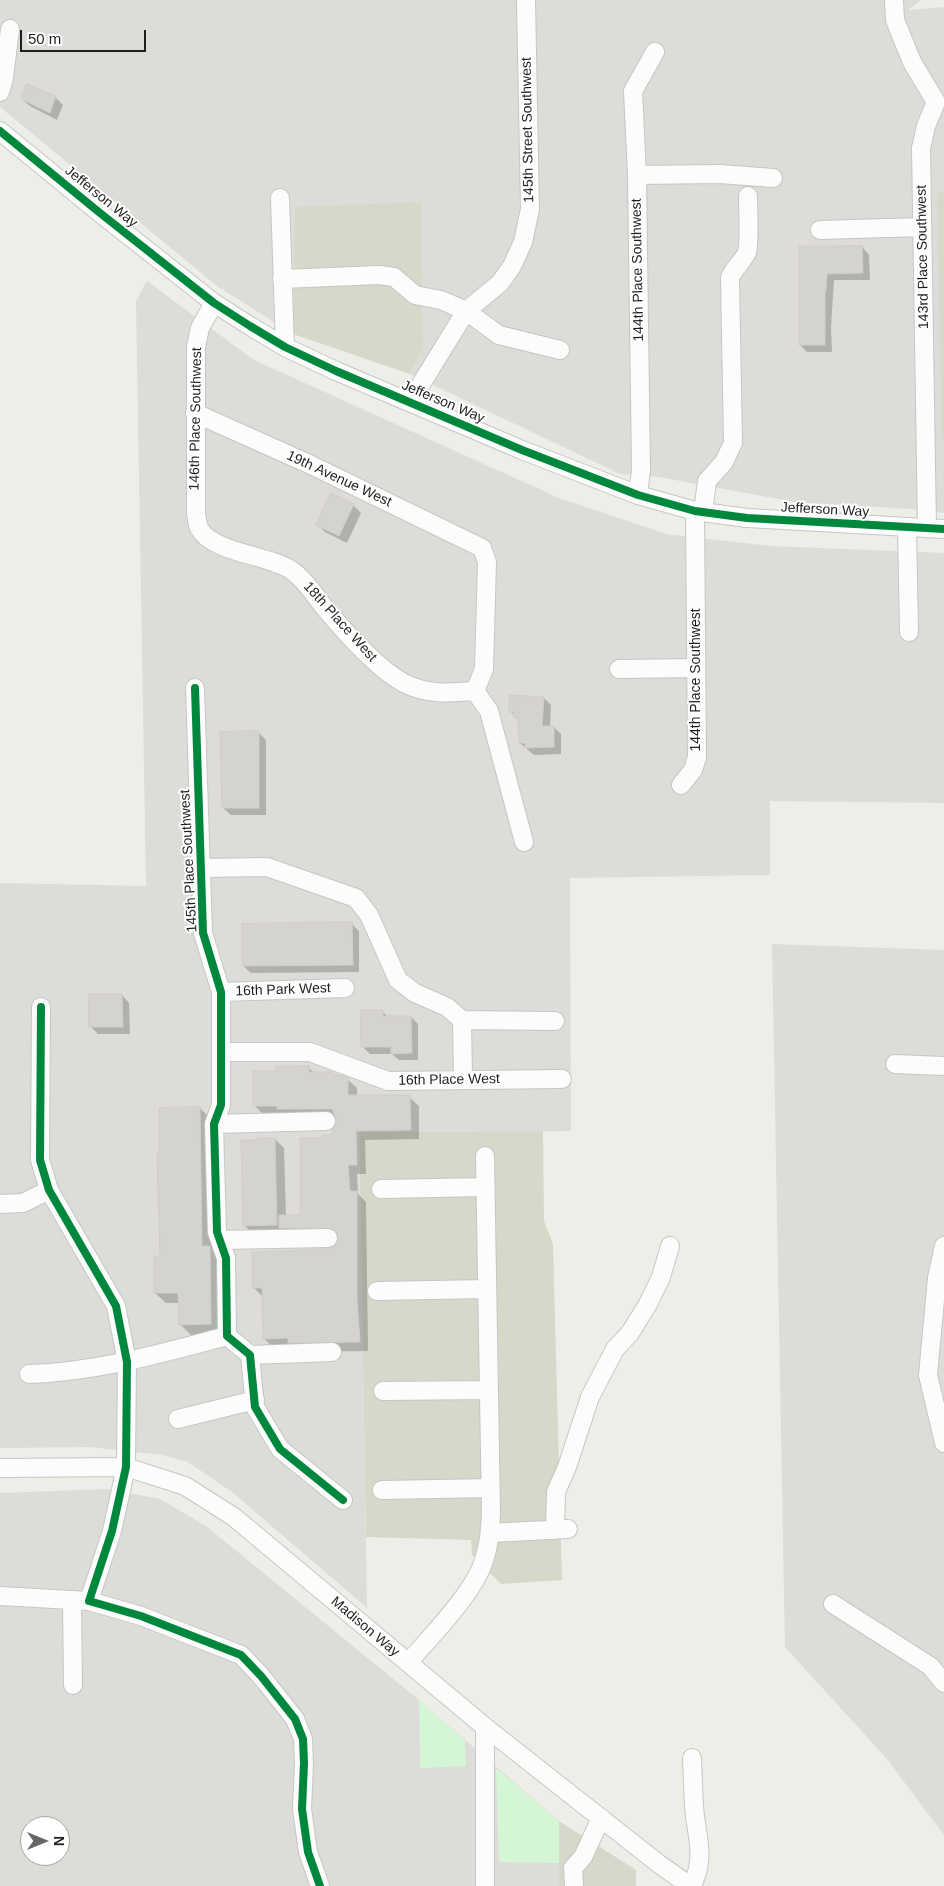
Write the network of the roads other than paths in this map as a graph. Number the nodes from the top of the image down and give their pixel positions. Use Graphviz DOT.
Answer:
graph roads {
  1 [pos="526,0"];
  2 [pos="894,0"];
  3 [pos="10,29"];
  4 [pos="655,52"];
  5 [pos="0,92"];
  6 [pos="940,104"];
  7 [pos="0,131"];
  8 [pos="637,175"];
  9 [pos="773,178"];
  10 [pos="748,196"];
  11 [pos="280,198"];
  12 [pos="922,227"];
  13 [pos="820,230"];
  14 [pos="282,279"];
  15 [pos="214,303"];
  16 [pos="466,311"];
  17 [pos="285,347"];
  18 [pos="560,350"];
  19 [pos="410,402"];
  20 [pos="195,413"];
  21 [pos="638,495"];
  22 [pos="699,512"];
  23 [pos="907,527"];
  24 [pos="935,528"];
  25 [pos="206,537"];
  26 [pos="909,632"];
  27 [pos="696,668"];
  28 [pos="619,669"];
  29 [pos="195,688"];
  30 [pos="475,690"];
  31 [pos="681,784"];
  32 [pos="524,842"];
  33 [pos="201,868"];
  34 [pos="345,988"];
  35 [pos="221,992"];
  36 [pos="41,1007"];
  37 [pos="462,1020"];
  38 [pos="555,1021"];
  39 [pos="221,1052"];
  40 [pos="895,1064"];
  41 [pos="944,1066"];
  42 [pos="562,1079"];
  43 [pos="463,1080"];
  44 [pos="326,1121"];
  45 [pos="214,1124"];
  46 [pos="485,1156"];
  47 [pos="486,1187"];
  48 [pos="380,1189"];
  49 [pos="49,1190"];
  50 [pos="0,1204"];
  51 [pos="328,1238"];
  52 [pos="220,1240"];
  53 [pos="670,1246"];
  54 [pos="944,1246"];
  55 [pos="488,1289"];
  56 [pos="377,1291"];
  57 [pos="227,1336"];
  58 [pos="332,1352"];
  59 [pos="250,1355"];
  60 [pos="127,1362"];
  61 [pos="29,1374"];
  62 [pos="489,1390"];
  63 [pos="383,1391"];
  64 [pos="255,1403"];
  65 [pos="178,1419"];
  66 [pos="944,1442"];
  67 [pos="126,1467"];
  68 [pos="0,1468"];
  69 [pos="491,1488"];
  70 [pos="382,1490"];
  71 [pos="343,1500"];
  72 [pos="490,1532"];
  73 [pos="0,1596"];
  74 [pos="80,1601"];
  75 [pos="833,1604"];
  76 [pos="408,1663"];
  77 [pos="944,1683"];
  78 [pos="73,1685"];
  79 [pos="485,1727"];
  80 [pos="692,1758"];
  81 [pos="601,1818"];
  82 [pos="320,1886"];
  83 [pos="485,1886"];
  84 [pos="574,1886"];
  85 [pos="691,1886"];
  1 -- 16 [label="street, 145th Street Southwest"];
  2 -- 6 [label="street, 143rd Place Southwest"];
  3 -- 5 [label="street"];
  4 -- 8 [label="street, 144th Place Southwest"];
  6 -- 12 [label="street, 143rd Place Southwest"];
  7 -- 15 [label="street, Jefferson Way"];
  8 -- 9 [label="street"];
  8 -- 21 [label="street, 144th Place Southwest"];
  10 -- 22 [label="street, 144th Place Southwest"];
  11 -- 14 [label="street"];
  12 -- 13 [label="street"];
  12 -- 24 [label="street, 143rd Place Southwest"];
  14 -- 16 [label="street"];
  14 -- 17 [label="street"];
  15 -- 17 [label="street, Jefferson Way"];
  15 -- 20 [label="street, 146th Place Southwest"];
  16 -- 18 [label="street"];
  16 -- 19 [label="street, 145th Street Southwest"];
  17 -- 19 [label="street, Jefferson Way"];
  19 -- 21 [label="street, Jefferson Way"];
  20 -- 25 [label="street, 146th Place Southwest"];
  20 -- 30 [label="street, 19th Avenue West"];
  21 -- 22 [label="street, Jefferson Way"];
  22 -- 23 [label="street, Jefferson Way"];
  22 -- 27 [label="street, 144th Place Southwest"];
  23 -- 24 [label="street, Jefferson Way"];
  23 -- 26 [label="street"];
  25 -- 30 [label="street, 18th Place West"];
  27 -- 28 [label="street"];
  27 -- 31 [label="street, 144th Place Southwest"];
  29 -- 33 [label="street, 145th Place Southwest"];
  30 -- 32 [label="street"];
  33 -- 35 [label="street, 145th Place Southwest"];
  33 -- 37 [label="street"];
  34 -- 35 [label="street, 16th Park West"];
  35 -- 39 [label="street, 145th Place Southwest"];
  36 -- 49 [label="street"];
  37 -- 38 [label="street"];
  37 -- 43 [label="street"];
  39 -- 43 [label="street, 16th Place West"];
  39 -- 45 [label="street, 145th Place Southwest"];
  40 -- 41 [label="street"];
  42 -- 43 [label="street, 16th Place West"];
  44 -- 45 [label="street"];
  45 -- 52 [label="street, 145th Place Southwest"];
  46 -- 47 [label="street"];
  47 -- 48 [label="street"];
  47 -- 55 [label="street"];
  49 -- 50 [label="street"];
  49 -- 60 [label="street"];
  51 -- 52 [label="street"];
  52 -- 57 [label="street, 145th Place Southwest"];
  53 -- 72 [label="street"];
  54 -- 66 [label="street"];
  55 -- 56 [label="street"];
  55 -- 62 [label="street"];
  57 -- 59 [label="street"];
  57 -- 60 [label="street"];
  58 -- 59 [label="street"];
  59 -- 64 [label="street"];
  60 -- 61 [label="street"];
  60 -- 67 [label="street"];
  62 -- 63 [label="street"];
  62 -- 69 [label="street"];
  64 -- 65 [label="street"];
  64 -- 71 [label="street"];
  67 -- 68 [label="street, Madison Way"];
  67 -- 74 [label="street"];
  67 -- 76 [label="street, Madison Way"];
  69 -- 70 [label="street"];
  69 -- 72 [label="street"];
  72 -- 76 [label="street"];
  73 -- 74 [label="street"];
  74 -- 78 [label="street"];
  74 -- 82 [label="street"];
  75 -- 77 [label="street"];
  76 -- 79 [label="street, Madison Way"];
  79 -- 81 [label="street, Madison Way"];
  79 -- 83 [label="street"];
  80 -- 85 [label="street"];
  81 -- 84 [label="street"];
  81 -- 85 [label="street, Madison Way"];
}
